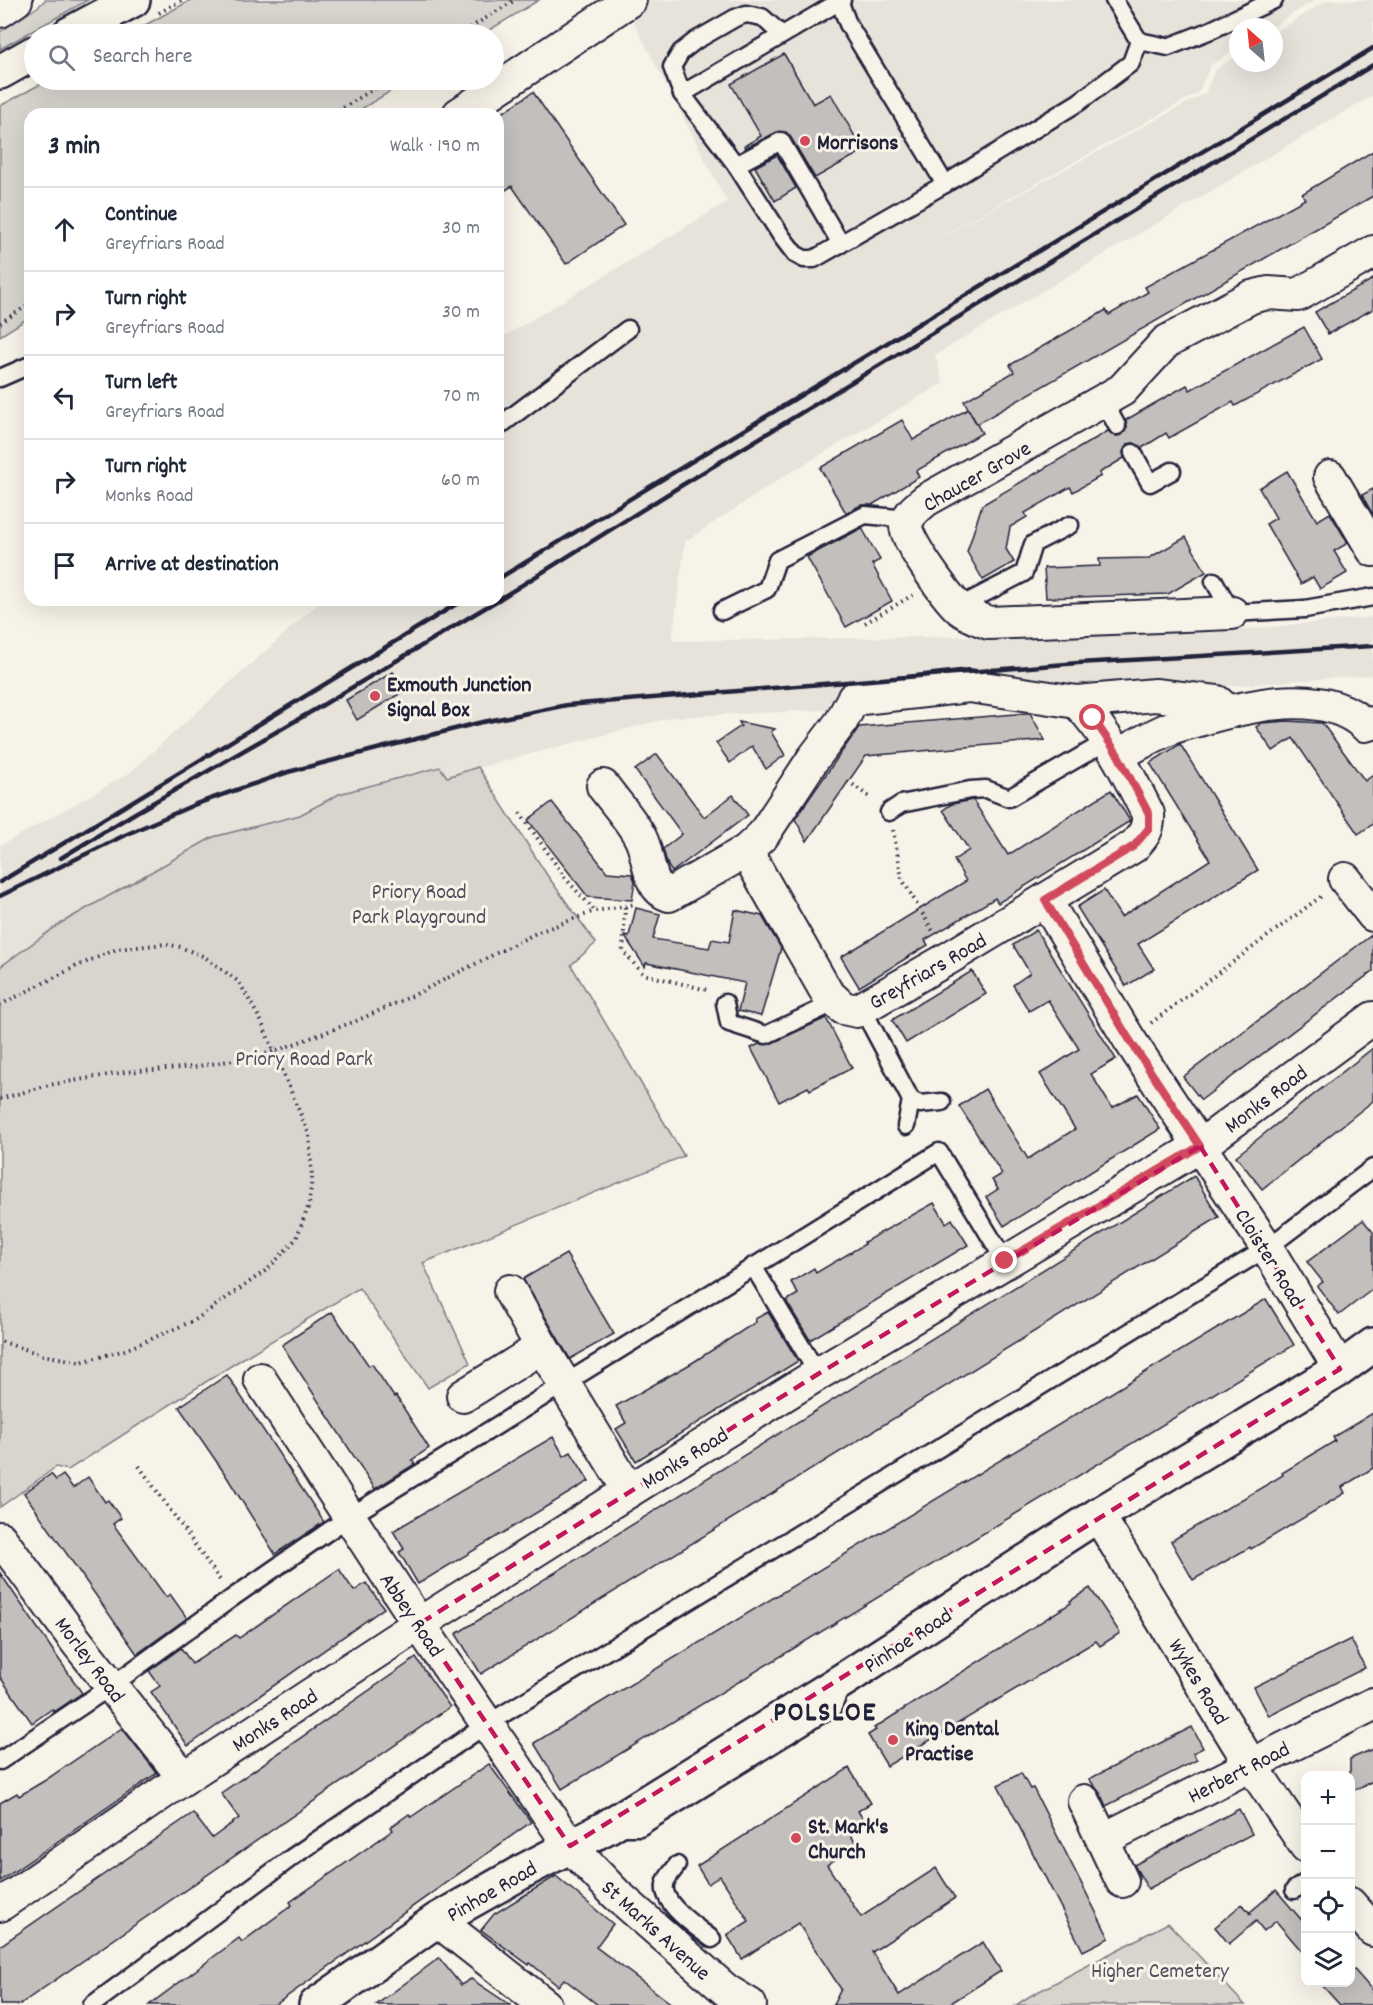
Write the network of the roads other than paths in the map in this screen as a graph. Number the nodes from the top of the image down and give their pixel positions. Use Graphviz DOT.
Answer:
graph roads {
  1 [pos="16,0"];
  2 [pos="133,0"];
  3 [pos="630,0"];
  4 [pos="840,0"];
  5 [pos="1114,0"];
  6 [pos="1274,0"];
  7 [pos="0,11"];
  8 [pos="88,24"];
  9 [pos="782,35"];
  10 [pos="1139,41"];
  11 [pos="24,59"];
  12 [pos="0,72"];
  13 [pos="504,84"];
  14 [pos="495,90"];
  15 [pos="682,93"];
  16 [pos="468,108"];
  17 [pos="736,165"];
  18 [pos="945,184"];
  19 [pos="841,244"];
  20 [pos="1373,252"];
  21 [pos="628,329"];
  22 [pos="24,367"];
  23 [pos="0,378"];
  24 [pos="504,422"];
  25 [pos="1133,453"];
  26 [pos="1172,471"];
  27 [pos="1330,477"];
  28 [pos="908,519"];
  29 [pos="1070,525"];
  30 [pos="1373,550"];
  31 [pos="1214,581"];
  32 [pos="1373,597"];
  33 [pos="958,607"];
  34 [pos="722,611"];
  35 [pos="1232,614"];
  36 [pos="1077,702"];
  37 [pos="1227,711"];
  38 [pos="1373,723"];
  39 [pos="1114,747"];
  40 [pos="603,786"];
  41 [pos="889,812"];
  42 [pos="746,851"];
  43 [pos="1345,879"];
  44 [pos="1045,900"];
  45 [pos="1373,915"];
  46 [pos="725,1003"];
  47 [pos="849,1005"];
  48 [pos="1373,1018"];
  49 [pos="911,1100"];
  50 [pos="942,1102"];
  51 [pos="906,1126"];
  52 [pos="1200,1146"];
  53 [pos="1373,1168"];
  54 [pos="1267,1248"];
  55 [pos="1005,1261"];
  56 [pos="753,1266"];
  57 [pos="510,1291"];
  58 [pos="1373,1345"];
  59 [pos="542,1347"];
  60 [pos="1340,1369"];
  61 [pos="818,1374"];
  62 [pos="260,1379"];
  63 [pos="564,1383"];
  64 [pos="463,1396"];
  65 [pos="629,1491"];
  66 [pos="1098,1515"];
  67 [pos="349,1517"];
  68 [pos="0,1538"];
  69 [pos="419,1624"];
  70 [pos="111,1686"];
  71 [pos="1373,1704"];
  72 [pos="487,1724"];
  73 [pos="0,1761"];
  74 [pos="1251,1765"];
  75 [pos="184,1778"];
  76 [pos="1084,1801"];
  77 [pos="1104,1839"];
  78 [pos="1301,1840"];
  79 [pos="570,1846"];
  80 [pos="677,1865"];
  81 [pos="1122,1881"];
  82 [pos="0,1905"];
  83 [pos="1355,1910"];
  84 [pos="438,1920"];
  85 [pos="671,1923"];
  86 [pos="1373,1930"];
  87 [pos="712,1939"];
  88 [pos="93,2005"];
  89 [pos="316,2005"];
  90 [pos="545,2005"];
  91 [pos="750,2005"];
  1 -- 7 [label="street"];
  2 -- 8 [label="main road"];
  3 -- 13 [label="street"];
  4 -- 9 [label="lane"];
  4 -- 18 [label="lane"];
  5 -- 10 [label="lane"];
  6 -- 10 [label="lane"];
  9 -- 15 [label="lane"];
  9 -- 15 [label="lane"];
  10 -- 18 [label="lane"];
  11 -- 12 [label="main road"];
  14 -- 16 [label="street"];
  15 -- 17 [label="lane"];
  17 -- 19 [label="lane"];
  17 -- 19 [label="lane"];
  18 -- 19 [label="lane"];
  20 -- 28 [label="street, Chaucer Grove"];
  21 -- 24 [label="lane"];
  22 -- 23 [label="lane"];
  25 -- 26 [label="lane"];
  27 -- 30 [label="street"];
  28 -- 33 [label="street, Chaucer Grove"];
  28 -- 34 [label="lane"];
  29 -- 33 [label="lane"];
  31 -- 35 [label="lane"];
  32 -- 35 [label="lane"];
  33 -- 35 [label="street, Chaucer Grove"];
  36 -- 37 [label="street"];
  36 -- 39 [label="street, Greyfriars Road"];
  36 -- 42 [label="street"];
  37 -- 38 [label="street"];
  37 -- 39 [label="street"];
  39 -- 41 [label="lane"];
  39 -- 44 [label="street, Greyfriars Road"];
  40 -- 42 [label="street"];
  42 -- 47 [label="street, Greyfriars Road"];
  43 -- 45 [label="street"];
  44 -- 47 [label="street, Greyfriars Road"];
  44 -- 52 [label="street"];
  46 -- 47 [label="lane"];
  47 -- 49 [label="lane"];
  48 -- 52 [label="street, Monks Road"];
  49 -- 50 [label="lane"];
  49 -- 51 [label="lane"];
  52 -- 54 [label="street, Cloister Road"];
  52 -- 55 [label="street, Monks Road"];
  53 -- 54 [label="lane"];
  54 -- 60 [label="street, Cloister Road"];
  54 -- 72 [label="lane"];
  55 -- 56 [label="lane"];
  55 -- 61 [label="street, Monks Road"];
  56 -- 61 [label="lane"];
  56 -- 63 [label="lane"];
  57 -- 59 [label="street"];
  58 -- 60 [label="main road, Pinhoe Road"];
  59 -- 63 [label="street"];
  59 -- 64 [label="street"];
  60 -- 66 [label="main road, Pinhoe Road"];
  61 -- 65 [label="street, Monks Road"];
  62 -- 67 [label="street, Abbey Road"];
  63 -- 65 [label="street"];
  63 -- 67 [label="lane"];
  65 -- 69 [label="street, Monks Road"];
  66 -- 74 [label="street, Wykes Road"];
  66 -- 79 [label="main road, Pinhoe Road"];
  67 -- 69 [label="street, Abbey Road"];
  67 -- 70 [label="lane"];
  68 -- 70 [label="street, Morley Road"];
  69 -- 72 [label="street, Abbey Road"];
  69 -- 75 [label="street, Monks Road"];
  70 -- 73 [label="lane"];
  70 -- 75 [label="street, Morley Road"];
  71 -- 74 [label="street, Herbert Road"];
  72 -- 79 [label="street, Abbey Road"];
  72 -- 88 [label="lane"];
  74 -- 77 [label="street, Herbert Road"];
  74 -- 78 [label="street, Wykes Road"];
  75 -- 82 [label="street, Monks Road"];
  76 -- 77 [label="street"];
  77 -- 81 [label="street"];
  79 -- 84 [label="main road, Pinhoe Road"];
  79 -- 85 [label="street, St Marks Avenue"];
  80 -- 85 [label="lane"];
  83 -- 86 [label="street"];
  84 -- 89 [label="main road, Pinhoe Road"];
  84 -- 90 [label="street"];
  85 -- 87 [label="lane"];
  85 -- 91 [label="street, St Marks Avenue"];
}
